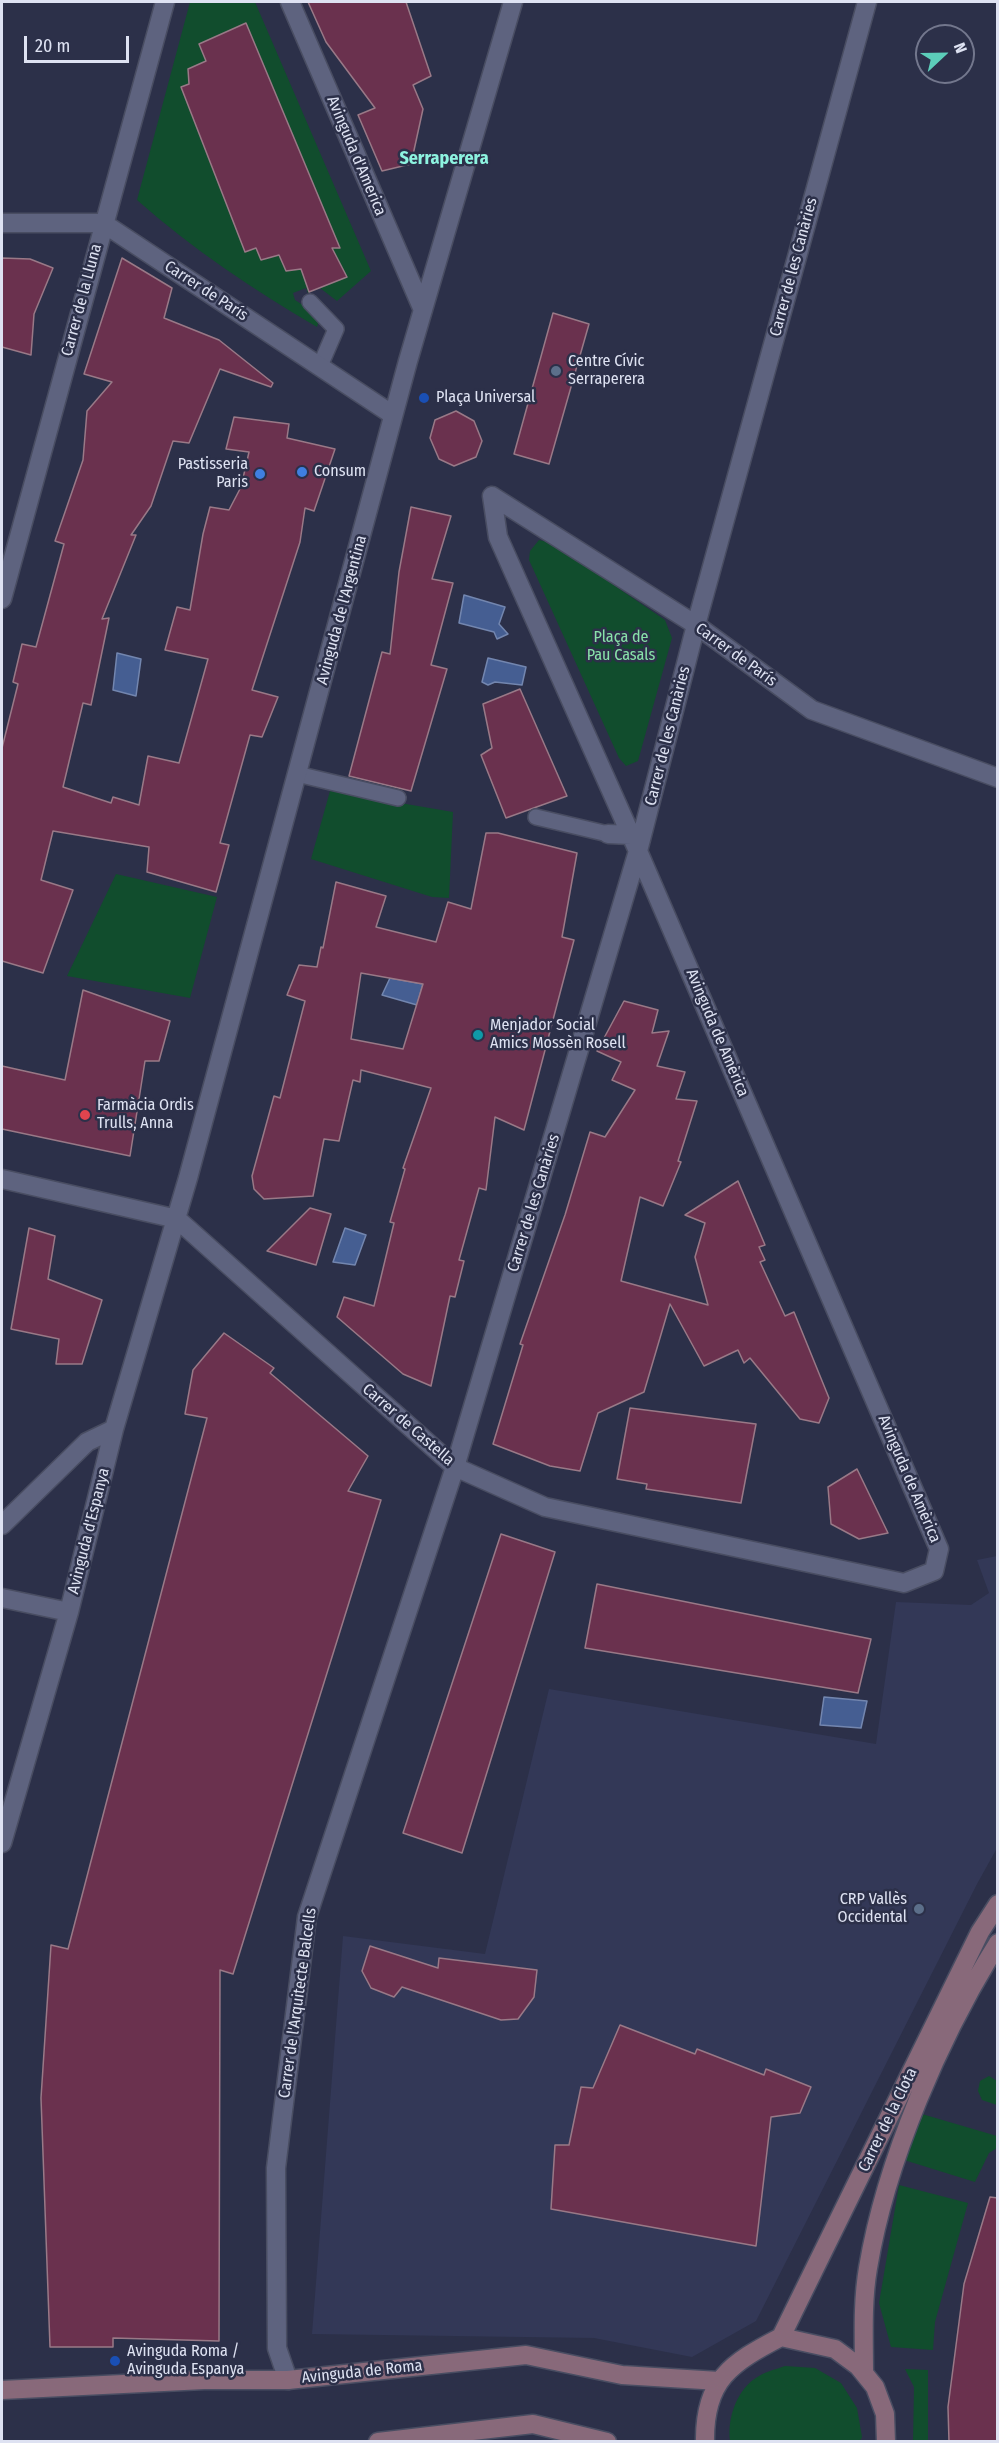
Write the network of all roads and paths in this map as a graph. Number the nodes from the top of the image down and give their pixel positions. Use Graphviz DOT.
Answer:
graph roads {
  1 [pos="165,2"];
  2 [pos="290,2"];
  3 [pos="513,2"];
  4 [pos="867,2"];
  5 [pos="2,223"];
  6 [pos="103,223"];
  7 [pos="310,302"];
  8 [pos="423,310"];
  9 [pos="320,366"];
  10 [pos="393,415"];
  11 [pos="492,496"];
  12 [pos="2,599"];
  13 [pos="696,625"];
  14 [pos="297,774"];
  15 [pos="998,778"];
  16 [pos="398,798"];
  17 [pos="536,817"];
  18 [pos="608,834"];
  19 [pos="635,843"];
  20 [pos="2,1179"];
  21 [pos="177,1219"];
  22 [pos="114,1429"];
  23 [pos="455,1467"];
  24 [pos="2,1525"];
  25 [pos="934,1570"];
  26 [pos="2,1598"];
  27 [pos="69,1612"];
  28 [pos="2,1843"];
  29 [pos="998,1904"];
  30 [pos="998,1943"];
  31 [pos="938,2037"];
  32 [pos="909,2077"];
  33 [pos="925,2088"];
  34 [pos="781,2337"];
  35 [pos="864,2373"];
  36 [pos="288,2380"];
  37 [pos="719,2381"];
  38 [pos="2,2390"];
  39 [pos="378,2442"];
  40 [pos="607,2442"];
  41 [pos="705,2442"];
  42 [pos="886,2442"];
  1 -- 6 [label="street, Carrer de la Lluna"];
  2 -- 8 [label="street, Avinguda d'America"];
  3 -- 8 [label="street, Avinguda de l'Argentina"];
  4 -- 13 [label="street, Carrer de les Canàries"];
  5 -- 6 [label="street"];
  6 -- 9 [label="street, Carrer de París"];
  6 -- 12 [label="street, Carrer de la Lluna"];
  7 -- 9 [label="lane"];
  8 -- 10 [label="street, Avinguda de l'Argentina"];
  9 -- 10 [label="street, Carrer de París"];
  10 -- 14 [label="street, Avinguda de l'Argentina"];
  11 -- 13 [label="street, Carrer de París"];
  11 -- 19 [label="street, Avinguda de Amèrica"];
  13 -- 15 [label="street, Carrer de París"];
  13 -- 19 [label="street, Carrer de les Canàries"];
  14 -- 16 [label="lane"];
  14 -- 21 [label="street, Avinguda de l'Argentina"];
  17 -- 18 [label="lane"];
  18 -- 19 [label="street"];
  19 -- 23 [label="street, Carrer de les Canàries"];
  19 -- 25 [label="street, Avinguda de Amèrica"];
  20 -- 21 [label="street, Carrer de Castella"];
  21 -- 22 [label="street, Avinguda d'Espanya"];
  21 -- 23 [label="street, Carrer de Castella"];
  22 -- 24 [label="street"];
  22 -- 27 [label="street, Avinguda d'Espanya"];
  23 -- 25 [label="street, Carrer de Castella"];
  23 -- 36 [label="street, Carrer de l'Arquitecte Balcells"];
  26 -- 27 [label="street"];
  27 -- 28 [label="street, Avinguda d'Espanya"];
  29 -- 31 [label="street, Carrer de la Clota"];
  30 -- 31 [label="street, Carrer de la Clota"];
  31 -- 32 [label="street, Carrer de la Clota"];
  31 -- 33 [label="street, Carrer de la Clota"];
  32 -- 33 [label="street"];
  32 -- 34 [label="street, Carrer de la Clota"];
  33 -- 35 [label="street, Carrer de la Clota"];
  34 -- 35 [label="street"];
  34 -- 37 [label="street"];
  35 -- 42 [label="street"];
  36 -- 37 [label="street, Avinguda de Roma"];
  36 -- 38 [label="street, Avinguda de Roma"];
  37 -- 41 [label="street"];
  39 -- 40 [label="street"];
}
